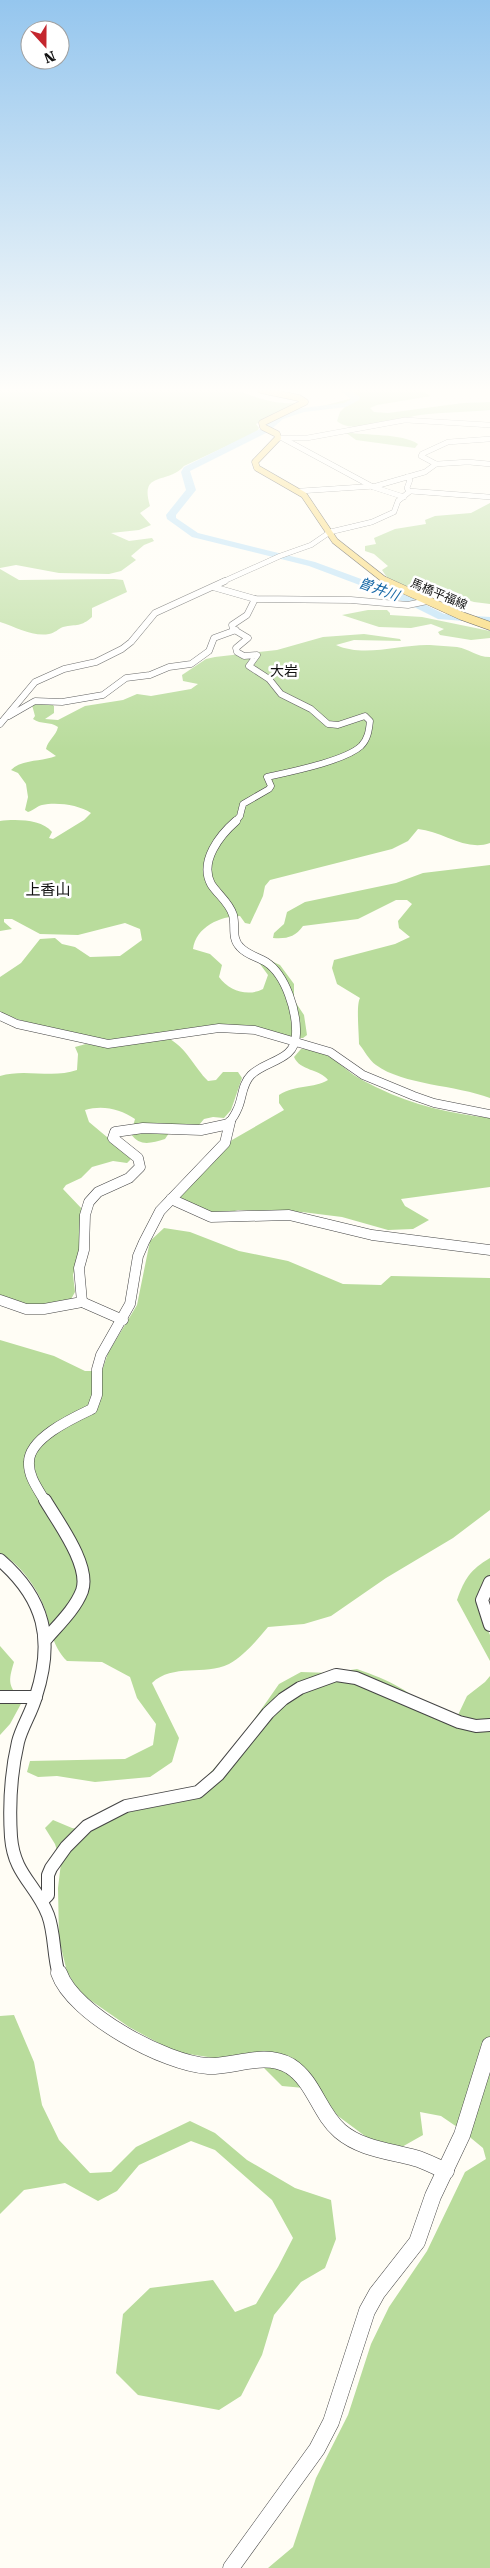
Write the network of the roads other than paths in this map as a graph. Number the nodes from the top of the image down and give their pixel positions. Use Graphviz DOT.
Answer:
graph roads {
  1 [pos="313,510"];
  2 [pos="395,510"];
  3 [pos="330,532"];
  4 [pos="213,587"];
  5 [pos="255,599"];
  6 [pos="427,601"];
  7 [pos="490,626"];
  8 [pos="236,630"];
  9 [pos="8,716"];
  10 [pos="0,724"];
  11 [pos="0,1016"];
  12 [pos="296,1043"];
  13 [pos="490,1114"];
  14 [pos="229,1124"];
  15 [pos="171,1199"];
  16 [pos="490,1250"];
  17 [pos="0,1300"];
  18 [pos="82,1302"];
  19 [pos="123,1320"];
  20 [pos="0,1560"];
  21 [pos="490,1582"];
  22 [pos="490,1625"];
  23 [pos="47,1638"];
  24 [pos="0,1697"];
  25 [pos="36,1697"];
  26 [pos="490,1725"];
  27 [pos="42,1902"];
  28 [pos="490,2045"];
  29 [pos="446,2171"];
  30 [pos="230,2568"];
  1 -- 3 [label="main road, 馬橋平福線"];
  2 -- 3 [label="street"];
  3 -- 4 [label="street"];
  3 -- 6 [label="main road, 馬橋平福線"];
  4 -- 5 [label="street"];
  4 -- 9 [label="street"];
  5 -- 6 [label="street"];
  5 -- 8 [label="street"];
  6 -- 7 [label="main road, 馬橋平福線"];
  8 -- 9 [label="street"];
  8 -- 12 [label="street"];
  9 -- 10 [label="street"];
  11 -- 12 [label="street"];
  12 -- 13 [label="street"];
  12 -- 14 [label="street"];
  14 -- 15 [label="street"];
  14 -- 18 [label="street"];
  15 -- 16 [label="street"];
  15 -- 19 [label="street"];
  17 -- 18 [label="street"];
  18 -- 19 [label="street"];
  19 -- 23 [label="street"];
  20 -- 23 [label="street"];
  21 -- 22 [label="street"];
  23 -- 25 [label="street"];
  24 -- 25 [label="street"];
  25 -- 27 [label="street"];
  26 -- 27 [label="street"];
  27 -- 29 [label="street"];
  28 -- 29 [label="street"];
  29 -- 30 [label="street"];
}
